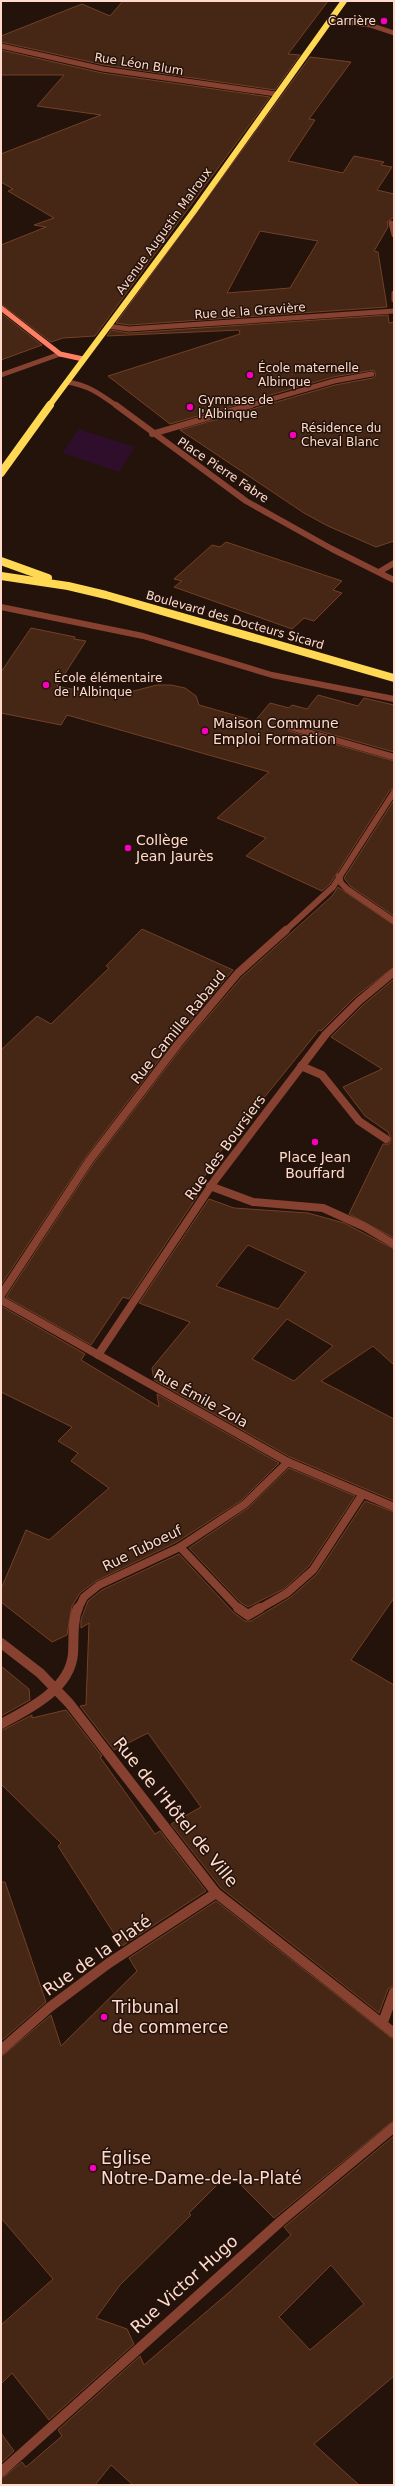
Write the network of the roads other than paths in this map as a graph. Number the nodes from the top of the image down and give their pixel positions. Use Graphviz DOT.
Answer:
graph roads {
  1 [pos="344,1"];
  2 [pos="330,20"];
  3 [pos="394,33"];
  4 [pos="1,46"];
  5 [pos="276,94"];
  6 [pos="391,223"];
  7 [pos="394,235"];
  8 [pos="394,293"];
  9 [pos="394,300"];
  10 [pos="1,308"];
  11 [pos="394,311"];
  12 [pos="108,326"];
  13 [pos="60,354"];
  14 [pos="83,358"];
  15 [pos="372,374"];
  16 [pos="1,376"];
  17 [pos="67,382"];
  18 [pos="152,434"];
  19 [pos="1,473"];
  20 [pos="1,561"];
  21 [pos="394,563"];
  22 [pos="379,572"];
  23 [pos="1,576"];
  24 [pos="394,580"];
  25 [pos="68,586"];
  26 [pos="1,607"];
  27 [pos="394,678"];
  28 [pos="394,699"];
  29 [pos="290,727"];
  30 [pos="394,757"];
  31 [pos="394,792"];
  32 [pos="339,876"];
  33 [pos="394,921"];
  34 [pos="394,972"];
  35 [pos="301,1066"];
  36 [pos="386,1139"];
  37 [pos="210,1186"];
  38 [pos="394,1244"];
  39 [pos="1,1295"];
  40 [pos="1,1300"];
  41 [pos="98,1355"];
  42 [pos="288,1462"];
  43 [pos="362,1495"];
  44 [pos="394,1507"];
  45 [pos="180,1547"];
  46 [pos="1,1643"];
  47 [pos="56,1689"];
  48 [pos="1,1724"];
  49 [pos="216,1893"];
  50 [pos="394,1992"];
  51 [pos="383,2022"];
  52 [pos="394,2033"];
  53 [pos="1,2050"];
  54 [pos="394,2127"];
  55 [pos="1,2472"];
  1 -- 2 [label="main road, Avenue Augustin Malroux"];
  2 -- 3 [label="street"];
  2 -- 5 [label="main road, Avenue Augustin Malroux"];
  4 -- 5 [label="street, Rue Léon Blum"];
  5 -- 12 [label="main road, Avenue Augustin Malroux"];
  6 -- 7 [label="street"];
  8 -- 9 [label="street"];
  10 -- 13 [label="main road"];
  11 -- 12 [label="street, Rue de la Gravière"];
  12 -- 14 [label="main road, Avenue Augustin Malroux"];
  13 -- 14 [label="main road"];
  13 -- 16 [label="street"];
  14 -- 17 [label="main road, Avenue Augustin Malroux"];
  15 -- 18 [label="street"];
  17 -- 18 [label="street, Place Pierre Fabre"];
  17 -- 19 [label="main road, Avenue Augustin Malroux"];
  18 -- 22 [label="street, Place Pierre Fabre"];
  20 -- 25 [label="main road, Boulevard des Docteurs Sicard"];
  21 -- 22 [label="street"];
  22 -- 24 [label="street, Place Pierre Fabre"];
  23 -- 25 [label="main road, Boulevard des Docteurs Sicard"];
  25 -- 27 [label="main road, Boulevard des Docteurs Sicard"];
  26 -- 28 [label="street"];
  29 -- 30 [label="street"];
  31 -- 32 [label="street, Rue Camille Rabaud"];
  32 -- 33 [label="street"];
  32 -- 39 [label="street, Rue Camille Rabaud"];
  34 -- 35 [label="street, Rue des Boursiers"];
  35 -- 36 [label="street"];
  35 -- 37 [label="street, Rue des Boursiers"];
  37 -- 38 [label="street"];
  37 -- 41 [label="street, Rue des Boursiers"];
  40 -- 41 [label="street, Rue Émile Zola"];
  41 -- 42 [label="street, Rue Émile Zola"];
  42 -- 43 [label="street, Rue Émile Zola"];
  42 -- 45 [label="street, Rue Tuboeuf"];
  43 -- 44 [label="street, Rue Émile Zola"];
  43 -- 45 [label="street"];
  45 -- 47 [label="street, Rue Tuboeuf"];
  46 -- 47 [label="street, Rue de l'Hôtel de Ville"];
  47 -- 48 [label="street"];
  47 -- 49 [label="street, Rue de l'Hôtel de Ville"];
  49 -- 51 [label="street, Rue de l'Hôtel de Ville"];
  49 -- 53 [label="street, Rue de la Platé"];
  50 -- 51 [label="street"];
  51 -- 52 [label="street, Rue de l'Hôtel de Ville"];
  54 -- 55 [label="street, Rue Victor Hugo"];
}
